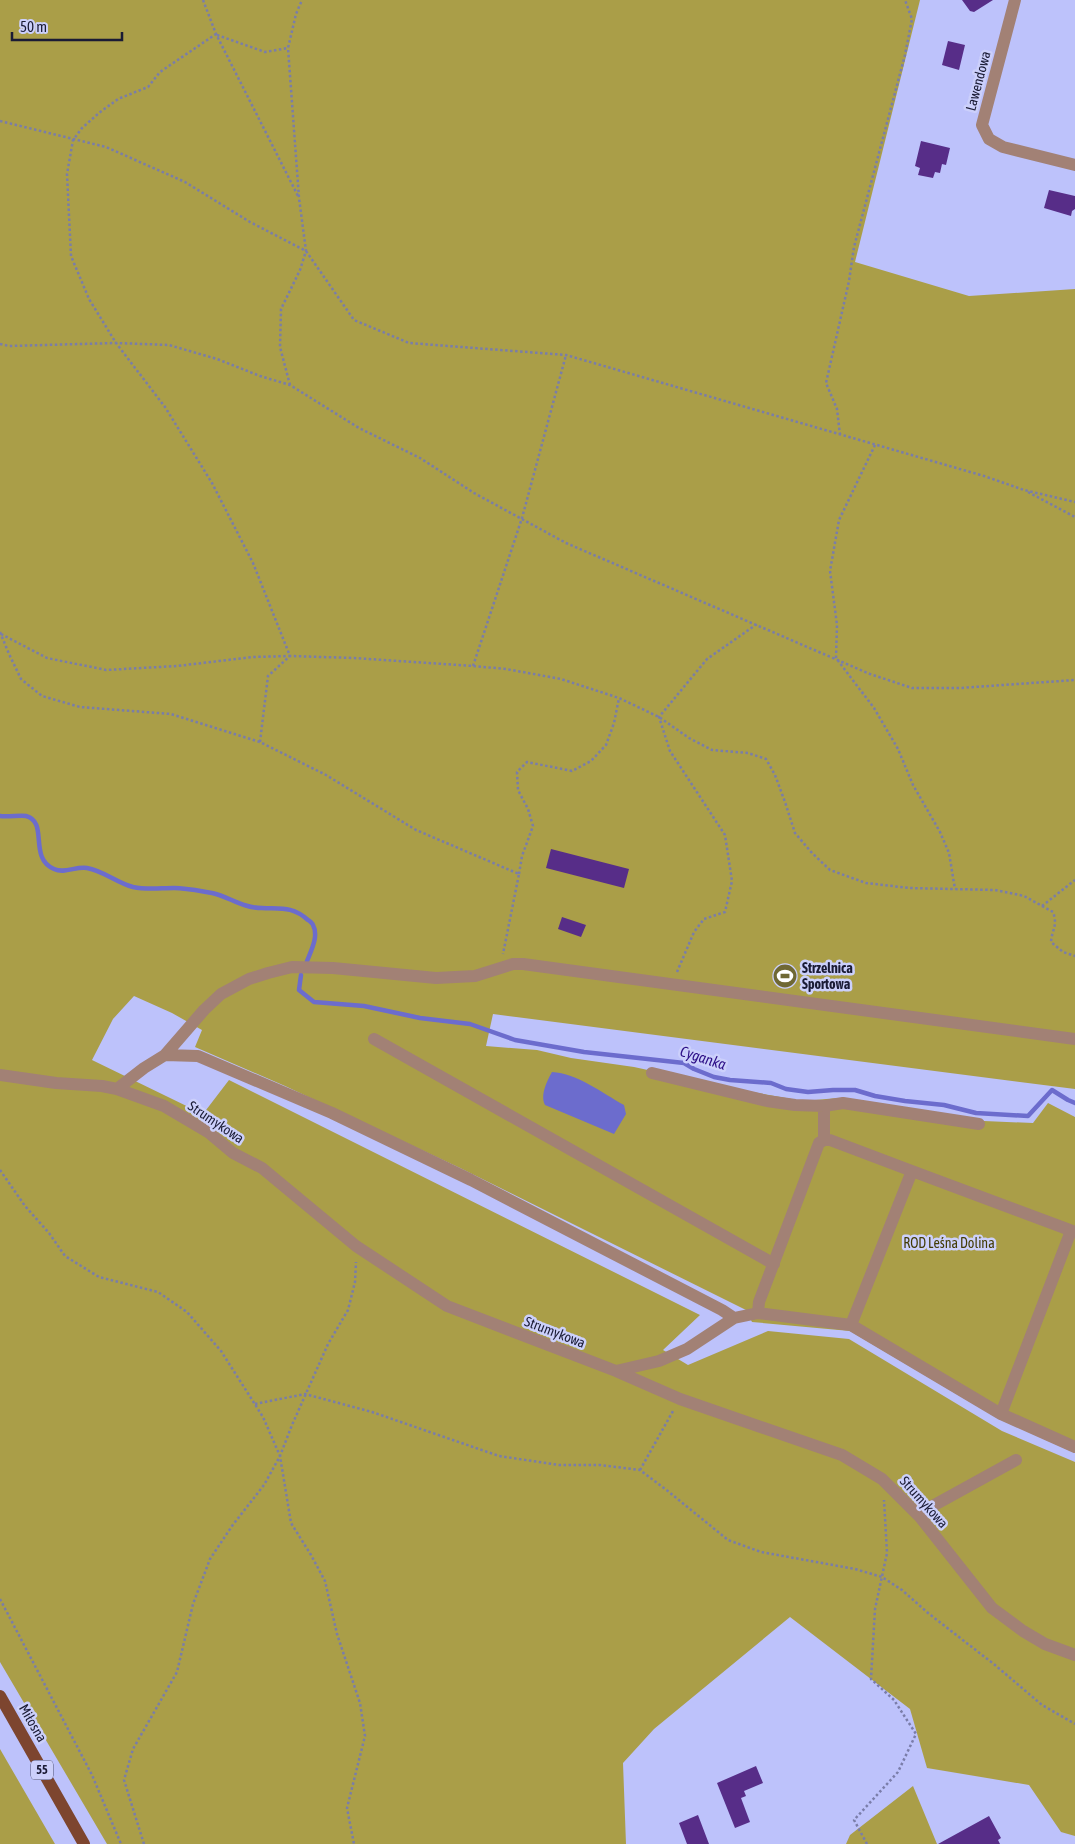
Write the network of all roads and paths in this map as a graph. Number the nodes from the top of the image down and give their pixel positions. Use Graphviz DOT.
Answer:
graph roads {
  1 [pos="203,0"];
  2 [pos="302,0"];
  3 [pos="905,0"];
  4 [pos="1015,0"];
  5 [pos="216,34"];
  6 [pos="288,48"];
  7 [pos="0,121"];
  8 [pos="73,140"];
  9 [pos="1075,164"];
  10 [pos="299,198"];
  11 [pos="306,251"];
  12 [pos="116,343"];
  13 [pos="0,344"];
  14 [pos="566,354"];
  15 [pos="290,385"];
  16 [pos="840,435"];
  17 [pos="875,445"];
  18 [pos="1024,490"];
  19 [pos="1075,502"];
  20 [pos="1075,517"];
  21 [pos="522,518"];
  22 [pos="757,624"];
  23 [pos="1,633"];
  24 [pos="290,656"];
  25 [pos="836,658"];
  26 [pos="473,666"];
  27 [pos="1075,680"];
  28 [pos="619,698"];
  29 [pos="659,717"];
  30 [pos="260,742"];
  31 [pos="519,874"];
  32 [pos="1075,880"];
  33 [pos="955,889"];
  34 [pos="1042,906"];
  35 [pos="1075,956"];
  36 [pos="501,967"];
  37 [pos="671,985"];
  38 [pos="374,1039"];
  39 [pos="1075,1039"];
  40 [pos="165,1055"];
  41 [pos="652,1073"];
  42 [pos="0,1075"];
  43 [pos="117,1089"];
  44 [pos="824,1106"];
  45 [pos="979,1124"];
  46 [pos="824,1140"];
  47 [pos="0,1170"];
  48 [pos="912,1172"];
  49 [pos="1073,1232"];
  50 [pos="356,1246"];
  51 [pos="774,1264"];
  52 [pos="758,1314"];
  53 [pos="734,1318"];
  54 [pos="852,1324"];
  55 [pos="616,1371"];
  56 [pos="305,1394"];
  57 [pos="680,1399"];
  58 [pos="255,1404"];
  59 [pos="1001,1414"];
  60 [pos="1075,1447"];
  61 [pos="280,1456"];
  62 [pos="1016,1460"];
  63 [pos="640,1470"];
  64 [pos="882,1479"];
  65 [pos="918,1514"];
  66 [pos="882,1577"];
  67 [pos="0,1599"];
  68 [pos="1075,1655"];
  69 [pos="0,1696"];
  70 [pos="1075,1724"];
  71 [pos="84,1844"];
  72 [pos="121,1844"];
  73 [pos="144,1844"];
  74 [pos="354,1844"];
  75 [pos="867,1844"];
  1 -- 5 [label="path"];
  2 -- 6 [label="path"];
  3 -- 16 [label="path"];
  4 -- 9 [label="street, Lawendowa"];
  5 -- 6 [label="path"];
  5 -- 8 [label="path"];
  5 -- 10 [label="path"];
  6 -- 10 [label="path"];
  7 -- 8 [label="path"];
  8 -- 11 [label="path"];
  8 -- 12 [label="path"];
  10 -- 11 [label="path"];
  11 -- 14 [label="path"];
  11 -- 15 [label="path"];
  12 -- 13 [label="path"];
  12 -- 15 [label="path"];
  12 -- 24 [label="path"];
  14 -- 16 [label="path"];
  14 -- 21 [label="path"];
  15 -- 21 [label="path"];
  16 -- 17 [label="path"];
  17 -- 18 [label="path"];
  17 -- 25 [label="path"];
  18 -- 19 [label="path"];
  18 -- 20 [label="path"];
  21 -- 22 [label="path"];
  21 -- 26 [label="path"];
  22 -- 25 [label="path"];
  22 -- 29 [label="path"];
  23 -- 24 [label="path"];
  23 -- 30 [label="path"];
  24 -- 26 [label="path"];
  24 -- 30 [label="path"];
  25 -- 27 [label="path"];
  25 -- 33 [label="path"];
  26 -- 28 [label="path"];
  28 -- 29 [label="path"];
  28 -- 31 [label="path"];
  29 -- 33 [label="path"];
  29 -- 37 [label="path"];
  30 -- 31 [label="path"];
  31 -- 36 [label="path"];
  32 -- 34 [label="path"];
  33 -- 34 [label="path"];
  34 -- 35 [label="path"];
  36 -- 37 [label="street"];
  36 -- 40 [label="street"];
  37 -- 39 [label="street"];
  38 -- 51 [label="street"];
  40 -- 43 [label="street"];
  40 -- 53 [label="street"];
  41 -- 44 [label="street"];
  42 -- 43 [label="street, Strumykowa"];
  43 -- 50 [label="street, Strumykowa"];
  44 -- 45 [label="street"];
  44 -- 46 [label="street"];
  46 -- 48 [label="street"];
  46 -- 51 [label="street"];
  47 -- 58 [label="path"];
  48 -- 49 [label="street"];
  48 -- 54 [label="street"];
  49 -- 59 [label="street"];
  50 -- 55 [label="street, Strumykowa"];
  50 -- 56 [label="path"];
  51 -- 52 [label="street"];
  52 -- 53 [label="street"];
  52 -- 54 [label="street"];
  53 -- 55 [label="street"];
  54 -- 59 [label="street"];
  55 -- 57 [label="street, Strumykowa"];
  56 -- 58 [label="path"];
  56 -- 61 [label="path"];
  56 -- 63 [label="path"];
  57 -- 63 [label="path"];
  57 -- 64 [label="street, Strumykowa"];
  58 -- 61 [label="path"];
  59 -- 60 [label="street"];
  61 -- 73 [label="path"];
  61 -- 74 [label="path"];
  62 -- 65 [label="street"];
  63 -- 66 [label="path"];
  64 -- 65 [label="street, Strumykowa"];
  64 -- 66 [label="path"];
  65 -- 68 [label="street, Strumykowa"];
  66 -- 70 [label="path"];
  66 -- 75 [label="path"];
  67 -- 72 [label="path"];
  69 -- 71 [label="main road, Miłosna / 55"];
}
